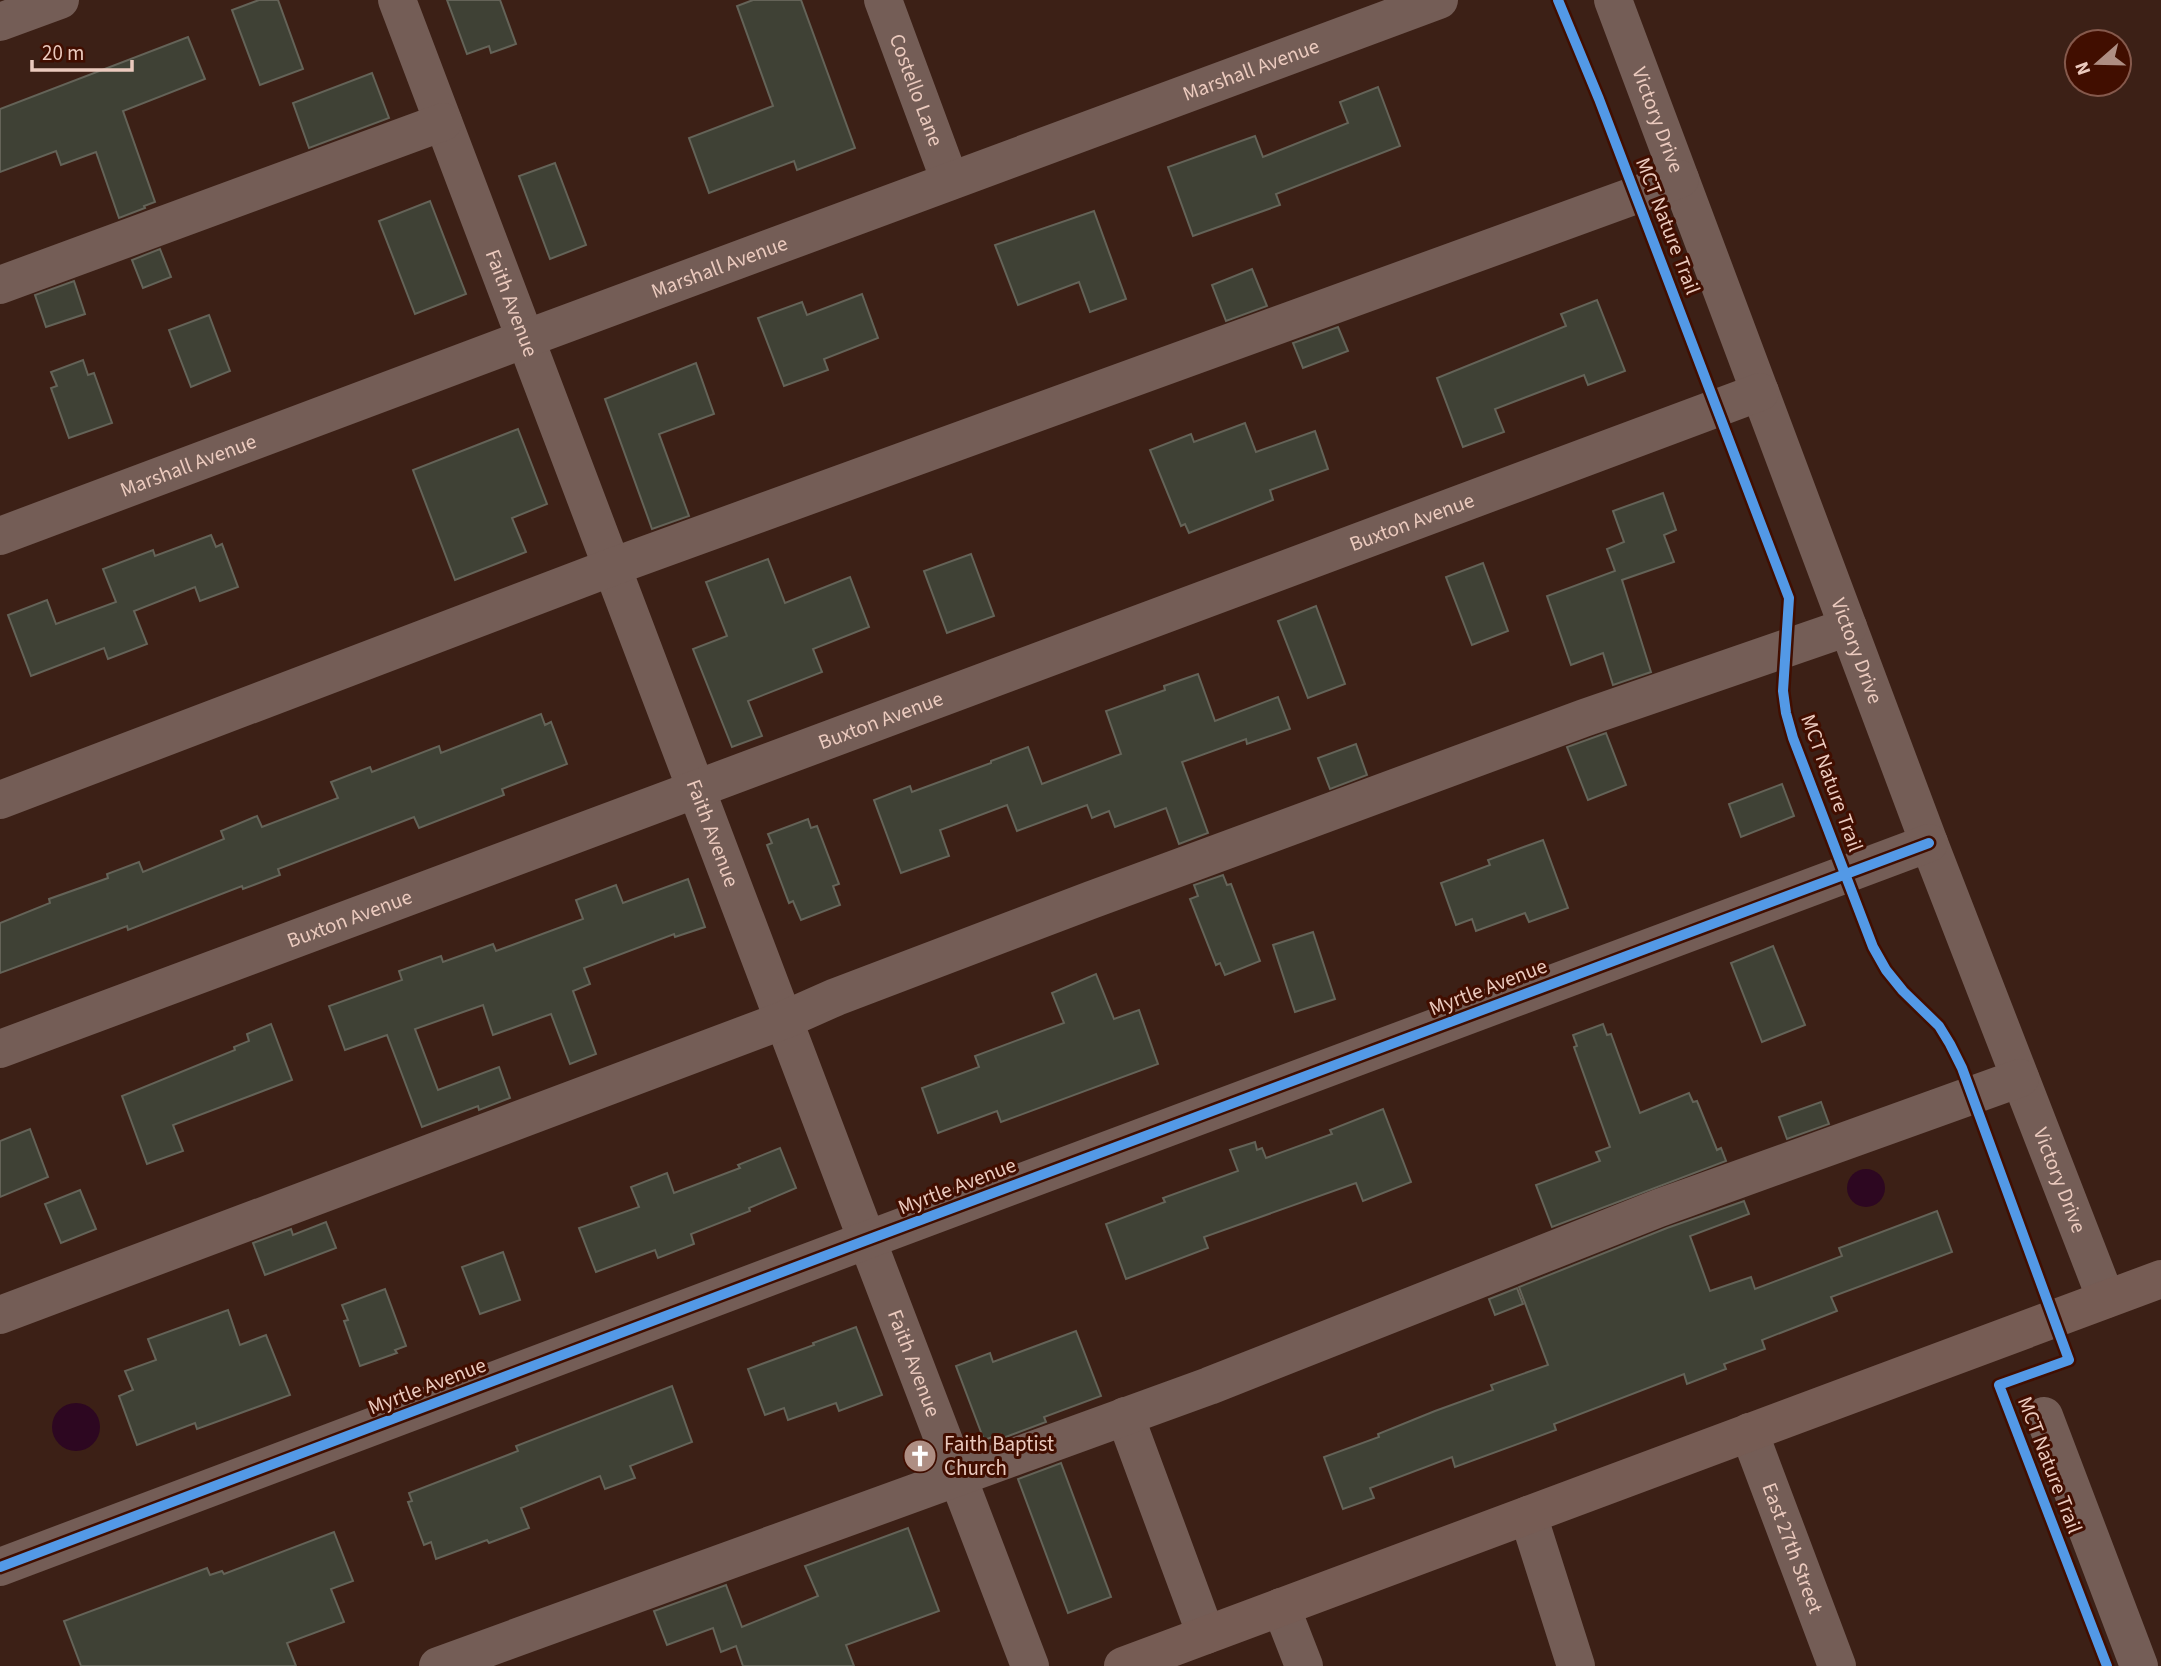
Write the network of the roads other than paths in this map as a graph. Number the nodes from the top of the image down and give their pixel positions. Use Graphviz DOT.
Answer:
graph roads {
  1 [pos="60,0"];
  2 [pos="397,0"];
  3 [pos="883,0"];
  4 [pos="1439,0"];
  5 [pos="1613,0"];
  6 [pos="0,22"];
  7 [pos="443,122"];
  8 [pos="1680,179"];
  9 [pos="950,181"];
  10 [pos="0,285"];
  11 [pos="525,339"];
  12 [pos="1760,392"];
  13 [pos="0,537"];
  14 [pos="612,567"];
  15 [pos="1848,627"];
  16 [pos="696,789"];
  17 [pos="0,800"];
  18 [pos="1929,844"];
  19 [pos="784,1020"];
  20 [pos="0,1049"];
  21 [pos="2020,1078"];
  22 [pos="867,1240"];
  23 [pos="2161,1279"];
  24 [pos="2106,1299"];
  25 [pos="0,1315"];
  26 [pos="1125,1416"];
  27 [pos="2044,1416"];
  28 [pos="1749,1432"];
  29 [pos="958,1477"];
  30 [pos="1528,1515"];
  31 [pos="0,1567"];
  32 [pos="1281,1607"];
  33 [pos="1206,1635"];
  34 [pos="438,1666"];
  35 [pos="1030,1666"];
  36 [pos="1123,1666"];
  37 [pos="1304,1666"];
  38 [pos="1576,1666"];
  39 [pos="1837,1666"];
  40 [pos="2138,1666"];
  1 -- 6 [label="street"];
  2 -- 7 [label="street, Faith Avenue"];
  3 -- 9 [label="street, Costello Lane"];
  4 -- 9 [label="street, Marshall Avenue"];
  5 -- 8 [label="street, Victory Drive"];
  7 -- 10 [label="street"];
  7 -- 11 [label="street, Faith Avenue"];
  8 -- 12 [label="street, Victory Drive"];
  8 -- 14 [label="street"];
  9 -- 11 [label="street, Marshall Avenue"];
  11 -- 13 [label="street, Marshall Avenue"];
  11 -- 14 [label="street, Faith Avenue"];
  12 -- 15 [label="street, Victory Drive"];
  12 -- 16 [label="street, Buxton Avenue"];
  14 -- 16 [label="street, Faith Avenue"];
  14 -- 17 [label="street"];
  15 -- 18 [label="street, Victory Drive"];
  15 -- 19 [label="street"];
  16 -- 19 [label="street, Faith Avenue"];
  16 -- 20 [label="street, Buxton Avenue"];
  18 -- 21 [label="street, Victory Drive"];
  18 -- 22 [label="street, Myrtle Avenue"];
  19 -- 22 [label="street, Faith Avenue"];
  19 -- 25 [label="street"];
  21 -- 24 [label="street, Victory Drive"];
  21 -- 26 [label="street"];
  22 -- 29 [label="street, Faith Avenue"];
  22 -- 31 [label="street, Myrtle Avenue"];
  23 -- 24 [label="main road"];
  24 -- 28 [label="main road"];
  26 -- 29 [label="street"];
  26 -- 33 [label="street"];
  27 -- 40 [label="street"];
  28 -- 30 [label="main road"];
  28 -- 39 [label="street, East 27th Street"];
  29 -- 34 [label="street"];
  29 -- 35 [label="street, Faith Avenue"];
  30 -- 32 [label="main road"];
  30 -- 38 [label="street"];
  32 -- 33 [label="main road"];
  32 -- 37 [label="street"];
  33 -- 36 [label="main road"];
}
